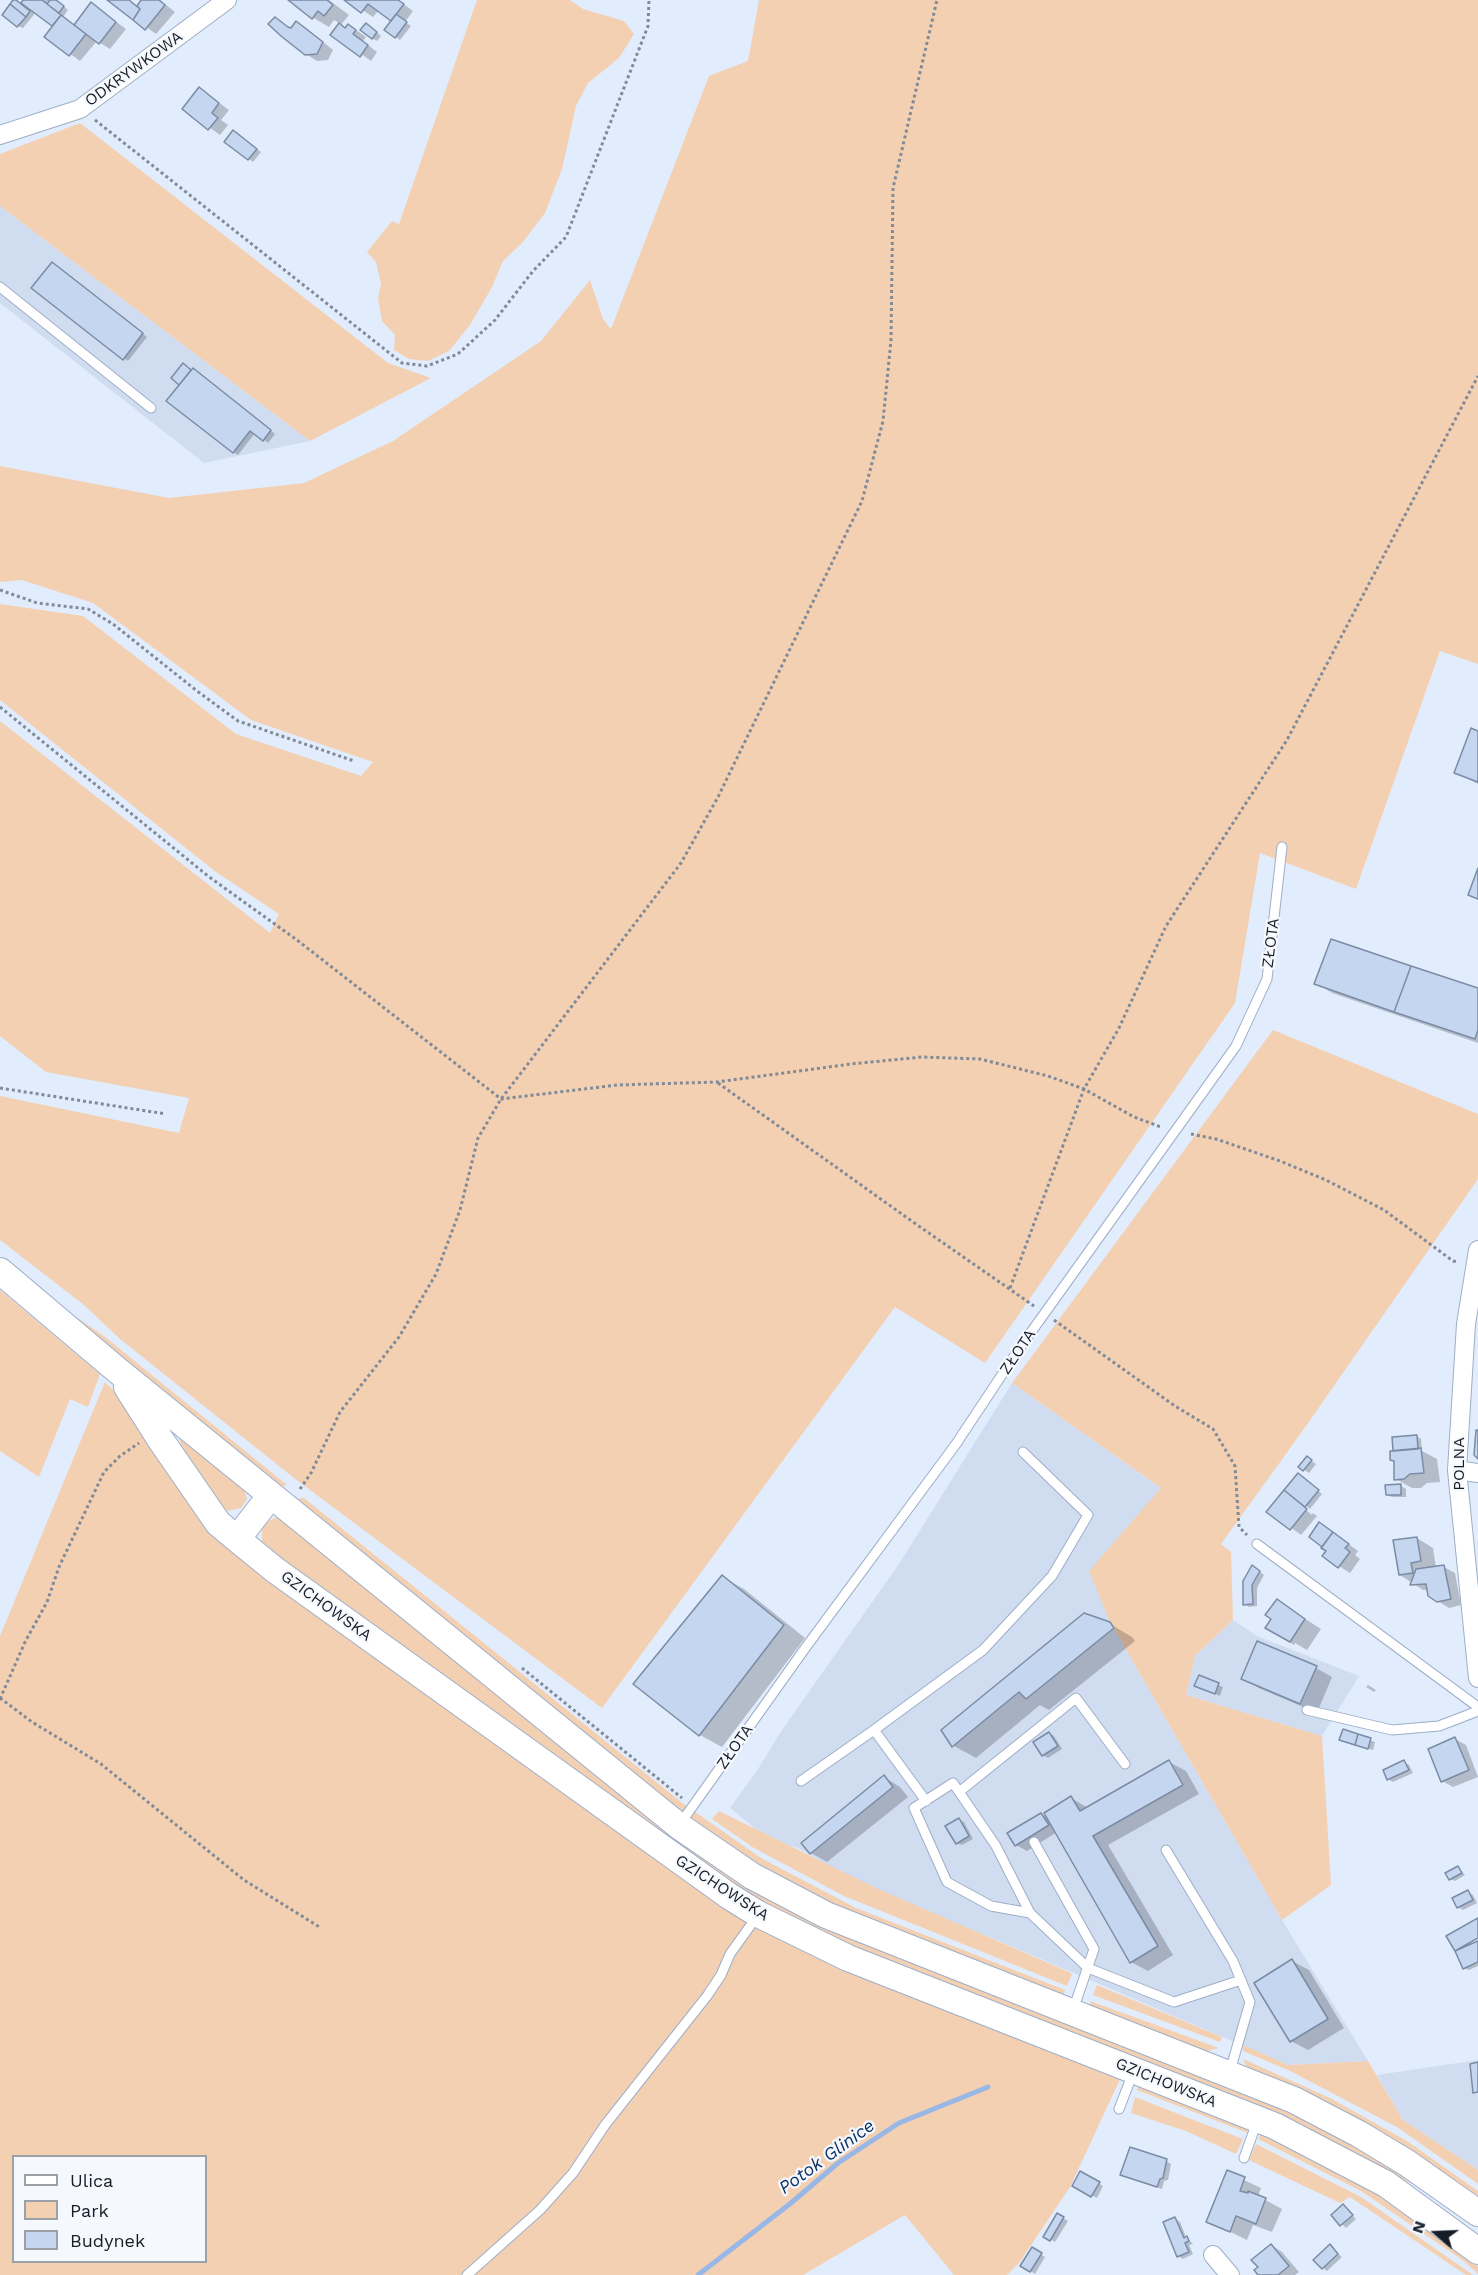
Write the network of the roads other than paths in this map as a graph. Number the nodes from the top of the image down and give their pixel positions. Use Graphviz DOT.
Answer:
graph roads {
  1 [pos="227,0"];
  2 [pos="0,135"];
  3 [pos="0,287"];
  4 [pos="152,408"];
  5 [pos="1282,847"];
  6 [pos="1477,1258"];
  7 [pos="0,1271"];
  8 [pos="117,1370"];
  9 [pos="1023,1452"];
  10 [pos="1457,1470"];
  11 [pos="1478,1473"];
  12 [pos="278,1500"];
  13 [pos="237,1539"];
  14 [pos="1257,1544"];
  15 [pos="1478,1678"];
  16 [pos="1478,1709"];
  17 [pos="1307,1710"];
  18 [pos="874,1730"];
  19 [pos="1125,1764"];
  20 [pos="801,1781"];
  21 [pos="959,1792"];
  22 [pos="926,1801"];
  23 [pos="679,1826"];
  24 [pos="1034,1842"];
  25 [pos="1166,1850"];
  26 [pos="1029,1913"];
  27 [pos="758,1914"];
  28 [pos="1088,1968"];
  29 [pos="1241,1980"];
  30 [pos="1072,2012"];
  31 [pos="1134,2071"];
  32 [pos="1229,2074"];
  33 [pos="1119,2109"];
  34 [pos="1258,2120"];
  35 [pos="1244,2158"];
  36 [pos="1478,2213"];
  37 [pos="1478,2251"];
  38 [pos="1213,2255"];
  39 [pos="467,2275"];
  40 [pos="1230,2275"];
  1 -- 2 [label="street, ODKRYWKOWA"];
  3 -- 4 [label="lane"];
  5 -- 23 [label="lane, ZŁOTA"];
  6 -- 10 [label="street, POLNA"];
  7 -- 8 [label="street, GZICHOWSKA"];
  8 -- 12 [label="street, GZICHOWSKA"];
  8 -- 13 [label="street, GZICHOWSKA"];
  9 -- 18 [label="lane"];
  10 -- 11 [label="street"];
  10 -- 15 [label="street, POLNA"];
  12 -- 13 [label="street"];
  12 -- 23 [label="street, GZICHOWSKA"];
  13 -- 27 [label="street, GZICHOWSKA"];
  14 -- 16 [label="lane"];
  16 -- 17 [label="lane"];
  18 -- 20 [label="lane"];
  18 -- 22 [label="lane"];
  19 -- 21 [label="lane"];
  21 -- 22 [label="lane"];
  21 -- 26 [label="lane"];
  22 -- 26 [label="lane"];
  23 -- 30 [label="street, GZICHOWSKA"];
  24 -- 28 [label="lane"];
  25 -- 29 [label="lane"];
  26 -- 28 [label="lane"];
  27 -- 31 [label="street, GZICHOWSKA"];
  27 -- 39 [label="lane"];
  28 -- 29 [label="lane"];
  28 -- 30 [label="lane"];
  29 -- 32 [label="lane"];
  30 -- 32 [label="street, GZICHOWSKA"];
  31 -- 33 [label="lane"];
  31 -- 34 [label="street, GZICHOWSKA"];
  32 -- 36 [label="street, GZICHOWSKA"];
  34 -- 35 [label="lane"];
  34 -- 37 [label="street, GZICHOWSKA"];
  38 -- 40 [label="street"];
}
